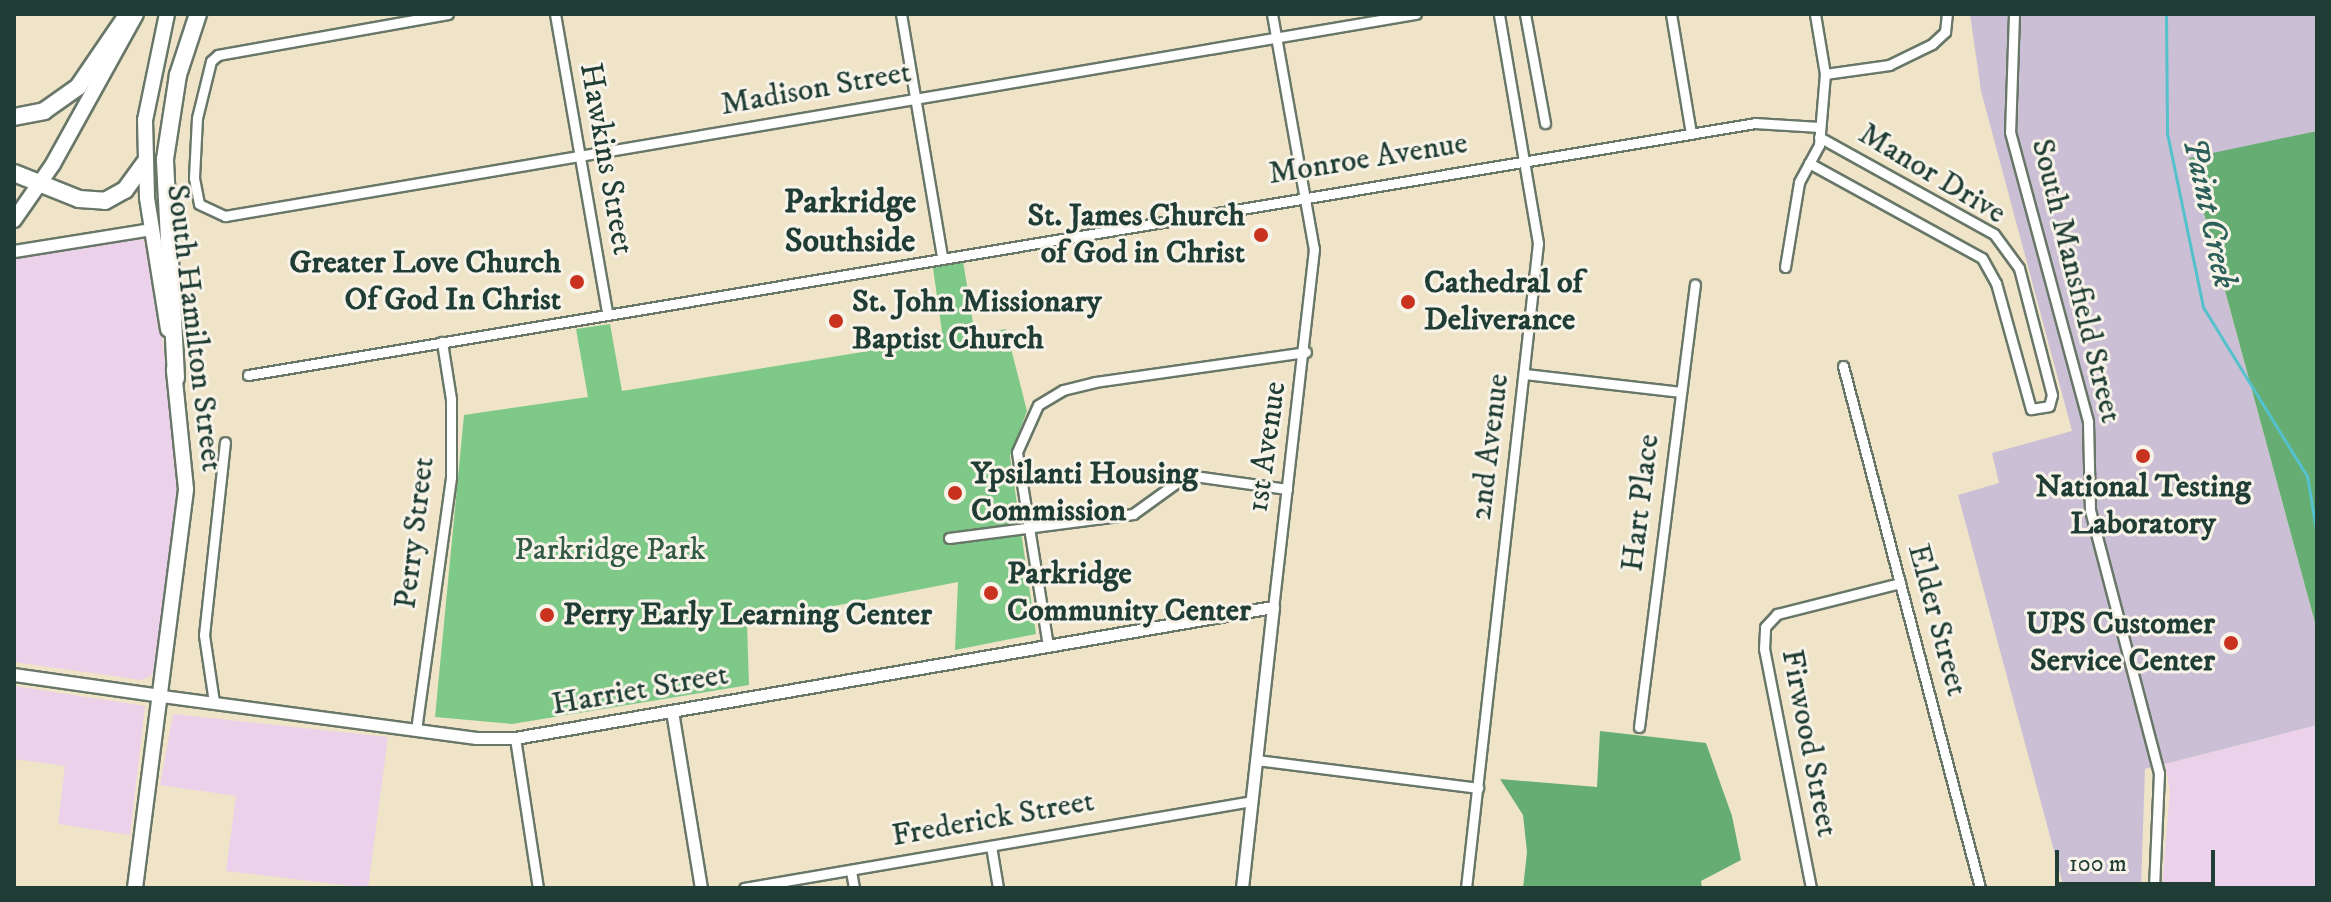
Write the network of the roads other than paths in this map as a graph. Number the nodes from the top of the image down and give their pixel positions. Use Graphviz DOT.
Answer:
graph roads {
  1 [pos="128,14"];
  2 [pos="136,14"];
  3 [pos="167,14"];
  4 [pos="198,14"];
  5 [pos="448,14"];
  6 [pos="555,14"];
  7 [pos="901,14"];
  8 [pos="1272,14"];
  9 [pos="1416,14"];
  10 [pos="1499,14"];
  11 [pos="1525,14"];
  12 [pos="1671,14"];
  13 [pos="1815,14"];
  14 [pos="1947,14"];
  15 [pos="2014,14"];
  16 [pos="1276,37"];
  17 [pos="1825,74"];
  18 [pos="915,99"];
  19 [pos="14,117"];
  20 [pos="1545,123"];
  21 [pos="1819,132"];
  22 [pos="1691,133"];
  23 [pos="580,156"];
  24 [pos="1524,160"];
  25 [pos="145,162"];
  26 [pos="1809,163"];
  27 [pos="14,173"];
  28 [pos="39,183"];
  29 [pos="1304,196"];
  30 [pos="14,220"];
  31 [pos="151,229"];
  32 [pos="14,251"];
  33 [pos="942,256"];
  34 [pos="1785,267"];
  35 [pos="1695,285"];
  36 [pos="607,313"];
  37 [pos="442,342"];
  38 [pos="1306,352"];
  39 [pos="1843,366"];
  40 [pos="1525,374"];
  41 [pos="248,375"];
  42 [pos="176,378"];
  43 [pos="1681,392"];
  44 [pos="225,442"];
  45 [pos="1287,489"];
  46 [pos="1027,527"];
  47 [pos="949,538"];
  48 [pos="1900,583"];
  49 [pos="1273,607"];
  50 [pos="1048,646"];
  51 [pos="14,675"];
  52 [pos="162,696"];
  53 [pos="214,702"];
  54 [pos="672,711"];
  55 [pos="1639,727"];
  56 [pos="416,730"];
  57 [pos="515,738"];
  58 [pos="1257,760"];
  59 [pos="1478,788"];
  60 [pos="1252,801"];
  61 [pos="991,846"];
  62 [pos="851,871"];
  63 [pos="135,888"];
  64 [pos="538,888"];
  65 [pos="701,888"];
  66 [pos="744,888"];
  67 [pos="854,888"];
  68 [pos="998,888"];
  69 [pos="1242,888"];
  70 [pos="1466,888"];
  71 [pos="1811,888"];
  72 [pos="1980,888"];
  73 [pos="2154,888"];
  1 -- 19 [label="highway"];
  2 -- 28 [label="main road"];
  3 -- 25 [label="main road, South Hamilton Street"];
  4 -- 42 [label="highway"];
  5 -- 23 [label="street, Madison Street"];
  6 -- 23 [label="street, Hawkins Street"];
  7 -- 18 [label="street"];
  8 -- 16 [label="street, 1st Avenue"];
  9 -- 16 [label="street, Madison Street"];
  10 -- 24 [label="street, 2nd Avenue"];
  11 -- 20 [label="street"];
  12 -- 22 [label="street"];
  13 -- 17 [label="street"];
  14 -- 17 [label="street"];
  15 -- 73 [label="street, South Mansfield Street"];
  16 -- 18 [label="street, Madison Street"];
  16 -- 29 [label="street, 1st Avenue"];
  17 -- 21 [label="street"];
  18 -- 23 [label="street, Madison Street"];
  18 -- 33 [label="street"];
  21 -- 22 [label="street, Manor Drive"];
  21 -- 26 [label="street"];
  21 -- 26 [label="street, Manor Drive"];
  22 -- 24 [label="street, Monroe Avenue"];
  23 -- 36 [label="street, Hawkins Street"];
  24 -- 29 [label="street, Monroe Avenue"];
  24 -- 40 [label="street, 2nd Avenue"];
  25 -- 28 [label="highway"];
  25 -- 31 [label="main road, South Hamilton Street"];
  26 -- 34 [label="street"];
  27 -- 28 [label="highway"];
  28 -- 30 [label="main road"];
  29 -- 33 [label="street, Monroe Avenue"];
  29 -- 38 [label="street, 1st Avenue"];
  31 -- 32 [label="street"];
  31 -- 42 [label="main road, South Hamilton Street"];
  33 -- 36 [label="street, Monroe Avenue"];
  35 -- 43 [label="street, Hart Place"];
  36 -- 37 [label="street, Monroe Avenue"];
  37 -- 41 [label="street, Monroe Avenue"];
  37 -- 56 [label="street, Perry Street"];
  38 -- 45 [label="street, 1st Avenue"];
  38 -- 46 [label="street"];
  39 -- 48 [label="street, Elder Street"];
  40 -- 43 [label="street"];
  40 -- 59 [label="street, 2nd Avenue"];
  42 -- 52 [label="main road, South Hamilton Street"];
  43 -- 55 [label="street, Hart Place"];
  44 -- 53 [label="street"];
  45 -- 46 [label="street"];
  45 -- 49 [label="street, 1st Avenue"];
  46 -- 47 [label="street"];
  46 -- 50 [label="street"];
  48 -- 71 [label="street, Firwood Street"];
  48 -- 72 [label="street, Elder Street"];
  49 -- 50 [label="street, Harriet Street"];
  49 -- 58 [label="street, 1st Avenue"];
  50 -- 54 [label="street, Harriet Street"];
  51 -- 52 [label="main road, Harriet Street"];
  52 -- 53 [label="street, Harriet Street"];
  52 -- 63 [label="main road, South Hamilton Street"];
  53 -- 56 [label="street, Harriet Street"];
  54 -- 57 [label="street, Harriet Street"];
  54 -- 65 [label="street"];
  56 -- 57 [label="street, Harriet Street"];
  57 -- 64 [label="street"];
  58 -- 59 [label="street"];
  58 -- 60 [label="street, 1st Avenue"];
  59 -- 70 [label="street, 2nd Avenue"];
  60 -- 61 [label="street, Frederick Street"];
  60 -- 69 [label="street, 1st Avenue"];
  61 -- 62 [label="street, Frederick Street"];
  61 -- 68 [label="street"];
  62 -- 66 [label="street, Frederick Street"];
  62 -- 67 [label="street"];
}
